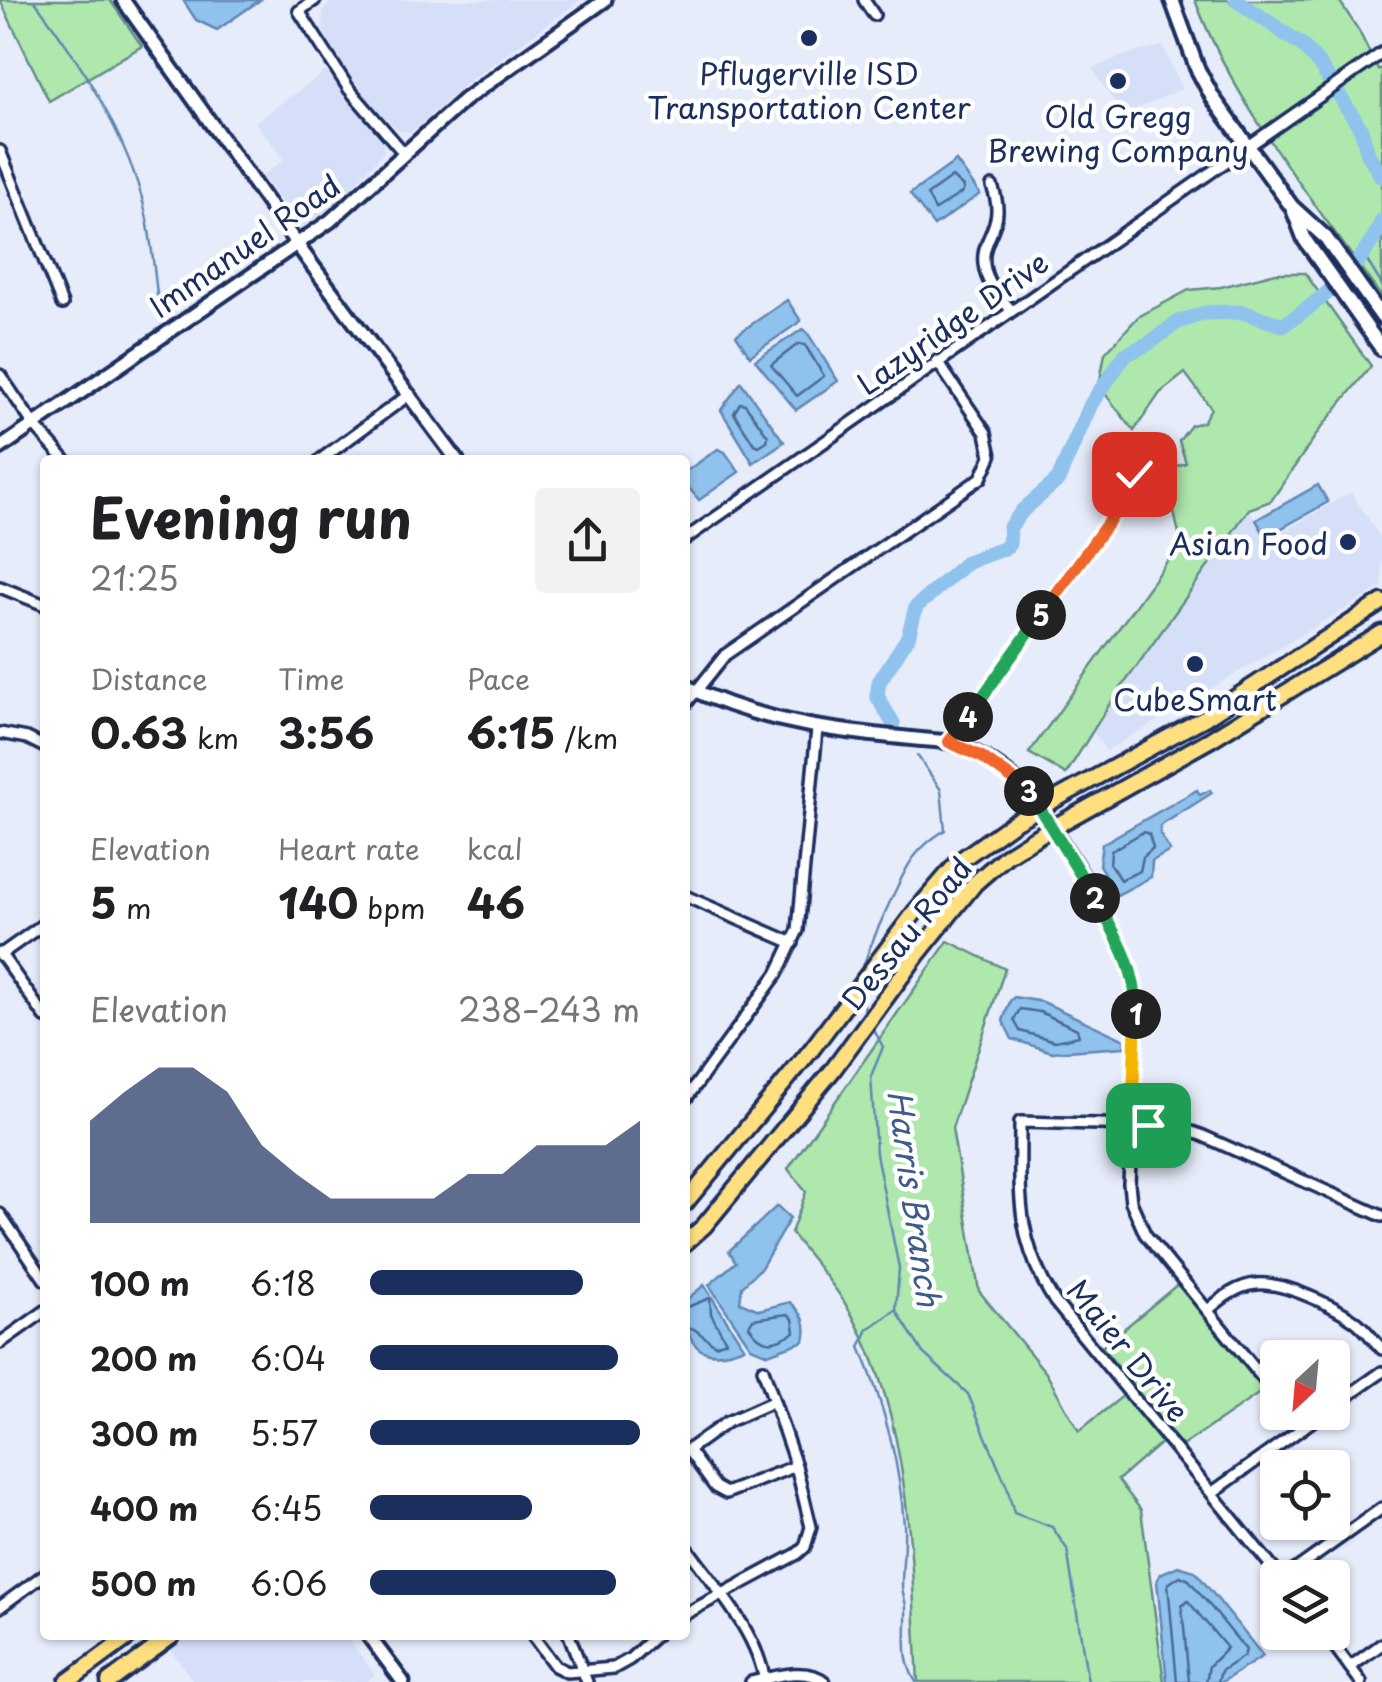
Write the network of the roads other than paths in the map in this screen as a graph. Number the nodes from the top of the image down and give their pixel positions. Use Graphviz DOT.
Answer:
graph roads {
  1 [pos="123,0"];
  2 [pos="314,0"];
  3 [pos="605,0"];
  4 [pos="864,0"];
  5 [pos="1172,0"];
  6 [pos="874,15"];
  7 [pos="1382,53"];
  8 [pos="1247,146"];
  9 [pos="0,152"];
  10 [pos="403,152"];
  11 [pos="992,186"];
  12 [pos="1292,207"];
  13 [pos="296,244"];
  14 [pos="62,304"];
  15 [pos="1010,310"];
  16 [pos="1382,316"];
  17 [pos="1382,349"];
  18 [pos="937,362"];
  19 [pos="0,374"];
  20 [pos="410,394"];
  21 [pos="34,425"];
  22 [pos="0,448"];
  23 [pos="61,455"];
  24 [pos="327,455"];
  25 [pos="454,455"];
  26 [pos="1134,474"];
  27 [pos="690,535"];
  28 [pos="0,587"];
  29 [pos="40,602"];
  30 [pos="1382,602"];
  31 [pos="1367,612"];
  32 [pos="1382,633"];
  33 [pos="690,688"];
  34 [pos="817,729"];
  35 [pos="0,733"];
  36 [pos="949,742"];
  37 [pos="40,745"];
  38 [pos="1042,809"];
  39 [pos="1054,829"];
  40 [pos="690,898"];
  41 [pos="40,926"];
  42 [pos="793,943"];
  43 [pos="0,954"];
  44 [pos="40,1009"];
  45 [pos="690,1093"];
  46 [pos="1132,1124"];
  47 [pos="690,1197"];
  48 [pos="0,1214"];
  49 [pos="1382,1216"];
  50 [pos="690,1239"];
  51 [pos="40,1273"];
  52 [pos="1208,1310"];
  53 [pos="40,1315"];
  54 [pos="0,1343"];
  55 [pos="1382,1349"];
  56 [pos="764,1369"];
  57 [pos="1382,1372"];
  58 [pos="1260,1375"];
  59 [pos="1350,1394"];
  60 [pos="772,1402"];
  61 [pos="1300,1430"];
  62 [pos="690,1448"];
  63 [pos="690,1456"];
  64 [pos="796,1466"];
  65 [pos="1213,1492"];
  66 [pos="1382,1508"];
  67 [pos="690,1552"];
  68 [pos="1268,1560"];
  69 [pos="1308,1560"];
  70 [pos="40,1578"];
  71 [pos="721,1595"];
  72 [pos="0,1608"];
  73 [pos="690,1611"];
  74 [pos="124,1640"];
  75 [pos="166,1640"];
  76 [pos="372,1640"];
  77 [pos="536,1640"];
  78 [pos="571,1640"];
  79 [pos="651,1640"];
  80 [pos="1382,1644"];
  81 [pos="1338,1650"];
  82 [pos="1350,1666"];
  83 [pos="586,1676"];
  84 [pos="764,1681"];
  85 [pos="66,1682"];
  86 [pos="109,1682"];
  87 [pos="403,1682"];
  88 [pos="751,1682"];
  89 [pos="825,1682"];
  90 [pos="1361,1682"];
  1 -- 13 [label="street"];
  2 -- 10 [label="street"];
  3 -- 10 [label="street, Immanuel Road"];
  4 -- 6 [label="street"];
  5 -- 8 [label="main road"];
  7 -- 8 [label="street, Lazyridge Drive"];
  8 -- 12 [label="main road"];
  8 -- 15 [label="street, Lazyridge Drive"];
  9 -- 14 [label="street"];
  10 -- 13 [label="street, Immanuel Road"];
  11 -- 15 [label="street"];
  12 -- 16 [label="main road"];
  12 -- 17 [label="main road"];
  13 -- 20 [label="street"];
  13 -- 21 [label="street, Immanuel Road"];
  15 -- 18 [label="street, Lazyridge Drive"];
  18 -- 27 [label="street, Lazyridge Drive"];
  18 -- 33 [label="street"];
  19 -- 21 [label="street"];
  20 -- 24 [label="street"];
  20 -- 25 [label="street"];
  21 -- 22 [label="street, Immanuel Road"];
  21 -- 23 [label="street"];
  26 -- 36 [label="street"];
  28 -- 29 [label="street"];
  30 -- 31 [label="main road, Dessau Road"];
  31 -- 32 [label="street"];
  31 -- 38 [label="main road, Dessau Road"];
  32 -- 39 [label="main road, Dessau Road"];
  33 -- 34 [label="street"];
  34 -- 36 [label="street"];
  34 -- 42 [label="street"];
  35 -- 37 [label="street"];
  36 -- 38 [label="street"];
  38 -- 39 [label="street"];
  38 -- 47 [label="main road, Dessau Road"];
  39 -- 46 [label="street"];
  39 -- 50 [label="main road, Dessau Road"];
  40 -- 42 [label="street"];
  41 -- 43 [label="street"];
  42 -- 45 [label="street"];
  43 -- 44 [label="street"];
  46 -- 49 [label="street"];
  46 -- 52 [label="street"];
  46 -- 65 [label="street, Maier Drive"];
  48 -- 51 [label="street"];
  52 -- 55 [label="street"];
  52 -- 58 [label="street"];
  53 -- 54 [label="street"];
  56 -- 60 [label="street"];
  57 -- 59 [label="street"];
  60 -- 62 [label="street"];
  60 -- 64 [label="street"];
  61 -- 65 [label="street"];
  63 -- 64 [label="street"];
  64 -- 71 [label="street"];
  65 -- 68 [label="street, Maier Drive"];
  66 -- 69 [label="street"];
  67 -- 71 [label="street"];
  70 -- 72 [label="street"];
  71 -- 73 [label="street"];
  71 -- 84 [label="street"];
  74 -- 85 [label="main road"];
  75 -- 86 [label="main road"];
  76 -- 87 [label="street"];
  77 -- 83 [label="street"];
  78 -- 83 [label="street"];
  79 -- 83 [label="street"];
  80 -- 82 [label="street"];
  81 -- 82 [label="street"];
  82 -- 90 [label="street"];
  84 -- 88 [label="street"];
  84 -- 89 [label="street"];
}
